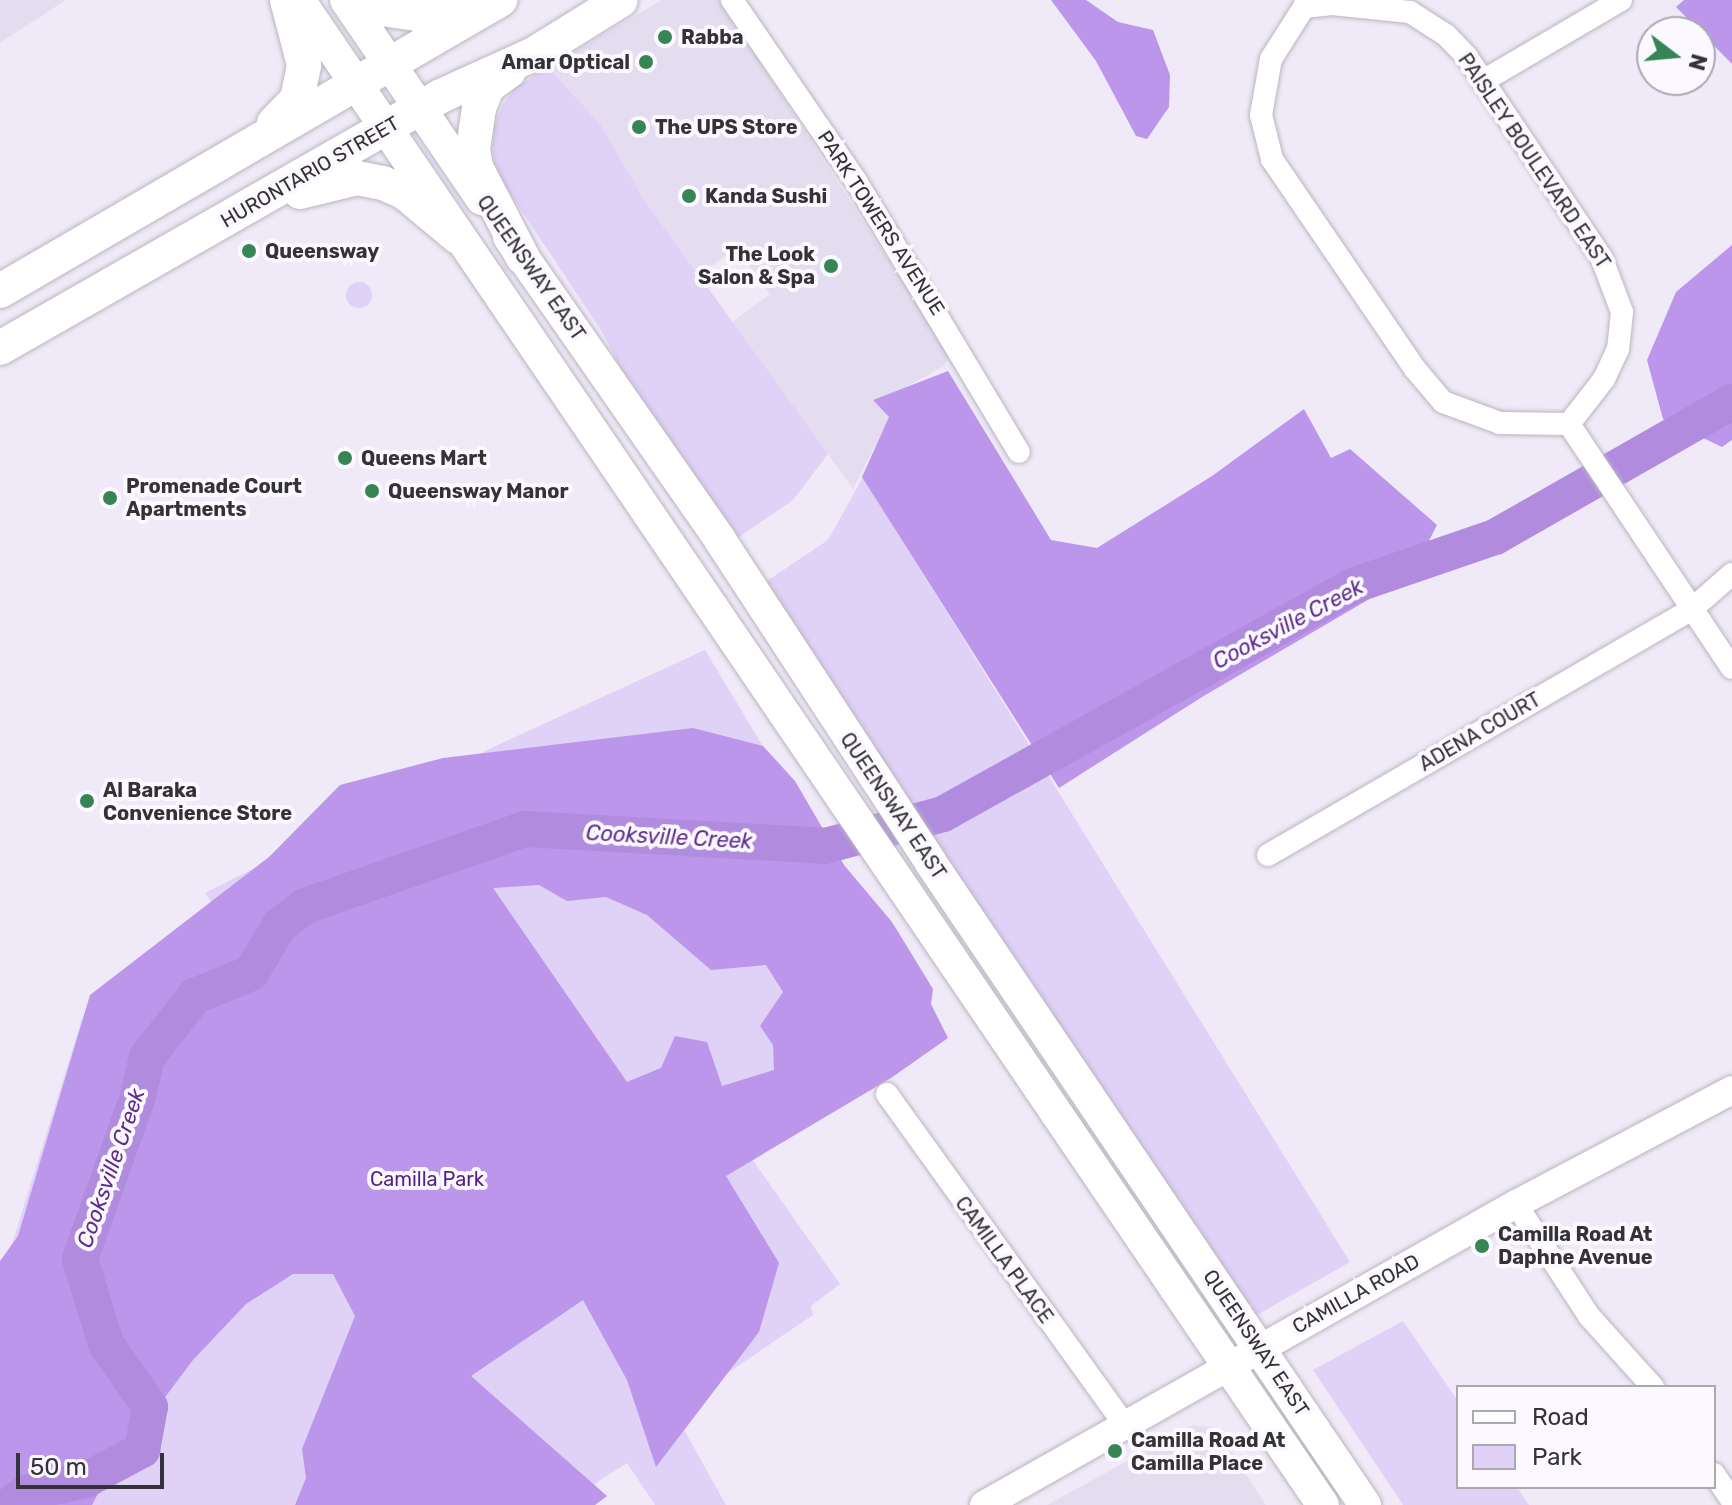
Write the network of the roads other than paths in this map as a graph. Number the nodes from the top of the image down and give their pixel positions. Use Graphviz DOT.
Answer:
graph roads {
  1 [pos="287,0"];
  2 [pos="299,0"];
  3 [pos="346,0"];
  4 [pos="363,0"];
  5 [pos="621,0"];
  6 [pos="732,0"];
  7 [pos="1621,0"];
  8 [pos="495,3"];
  9 [pos="1302,4"];
  10 [pos="534,54"];
  11 [pos="389,63"];
  12 [pos="1483,81"];
  13 [pos="357,82"];
  14 [pos="419,108"];
  15 [pos="386,127"];
  16 [pos="256,141"];
  17 [pos="251,208"];
  18 [pos="458,237"];
  19 [pos="523,258"];
  20 [pos="0,291"];
  21 [pos="0,348"];
  22 [pos="1574,432"];
  23 [pos="1019,452"];
  24 [pos="1732,574"];
  25 [pos="1692,609"];
  26 [pos="1732,668"];
  27 [pos="1268,855"];
  28 [pos="1732,1090"];
  29 [pos="887,1094"];
  30 [pos="1516,1204"];
  31 [pos="1259,1347"];
  32 [pos="1227,1365"];
  33 [pos="1651,1385"];
  34 [pos="1124,1424"];
  35 [pos="1716,1477"];
  36 [pos="1732,1501"];
  37 [pos="984,1505"];
  38 [pos="1323,1505"];
  39 [pos="1365,1505"];
  1 -- 16 [label="main road"];
  2 -- 13 [label="main road"];
  3 -- 11 [label="main road"];
  4 -- 8 [label="main road"];
  5 -- 10 [label="main road, HURONTARIO STREET"];
  6 -- 23 [label="street, PARK TOWERS AVENUE"];
  7 -- 12 [label="street"];
  8 -- 11 [label="main road"];
  9 -- 12 [label="street, PAISLEY BOULEVARD EAST"];
  9 -- 22 [label="street, PAISLEY BOULEVARD EAST"];
  10 -- 14 [label="main road, HURONTARIO STREET"];
  10 -- 19 [label="main road"];
  11 -- 13 [label="main road"];
  11 -- 14 [label="main road"];
  12 -- 22 [label="street, PAISLEY BOULEVARD EAST"];
  13 -- 15 [label="main road"];
  13 -- 16 [label="main road"];
  14 -- 15 [label="main road, HURONTARIO STREET"];
  14 -- 19 [label="main road, QUEENSWAY EAST"];
  15 -- 17 [label="main road, HURONTARIO STREET"];
  15 -- 18 [label="main road, QUEENSWAY EAST"];
  16 -- 20 [label="main road"];
  17 -- 18 [label="main road"];
  17 -- 21 [label="main road, HURONTARIO STREET"];
  18 -- 32 [label="main road, QUEENSWAY EAST"];
  19 -- 31 [label="main road, QUEENSWAY EAST"];
  22 -- 25 [label="street"];
  24 -- 25 [label="street, ADENA COURT"];
  25 -- 26 [label="street"];
  25 -- 27 [label="street, ADENA COURT"];
  28 -- 30 [label="street, CAMILLA ROAD"];
  29 -- 34 [label="street, CAMILLA PLACE"];
  30 -- 31 [label="street, CAMILLA ROAD"];
  30 -- 33 [label="street"];
  31 -- 32 [label="street, CAMILLA ROAD"];
  31 -- 39 [label="main road, QUEENSWAY EAST"];
  32 -- 34 [label="street, CAMILLA ROAD"];
  32 -- 38 [label="main road, QUEENSWAY EAST"];
  34 -- 37 [label="street, CAMILLA ROAD"];
  35 -- 36 [label="street"];
}
